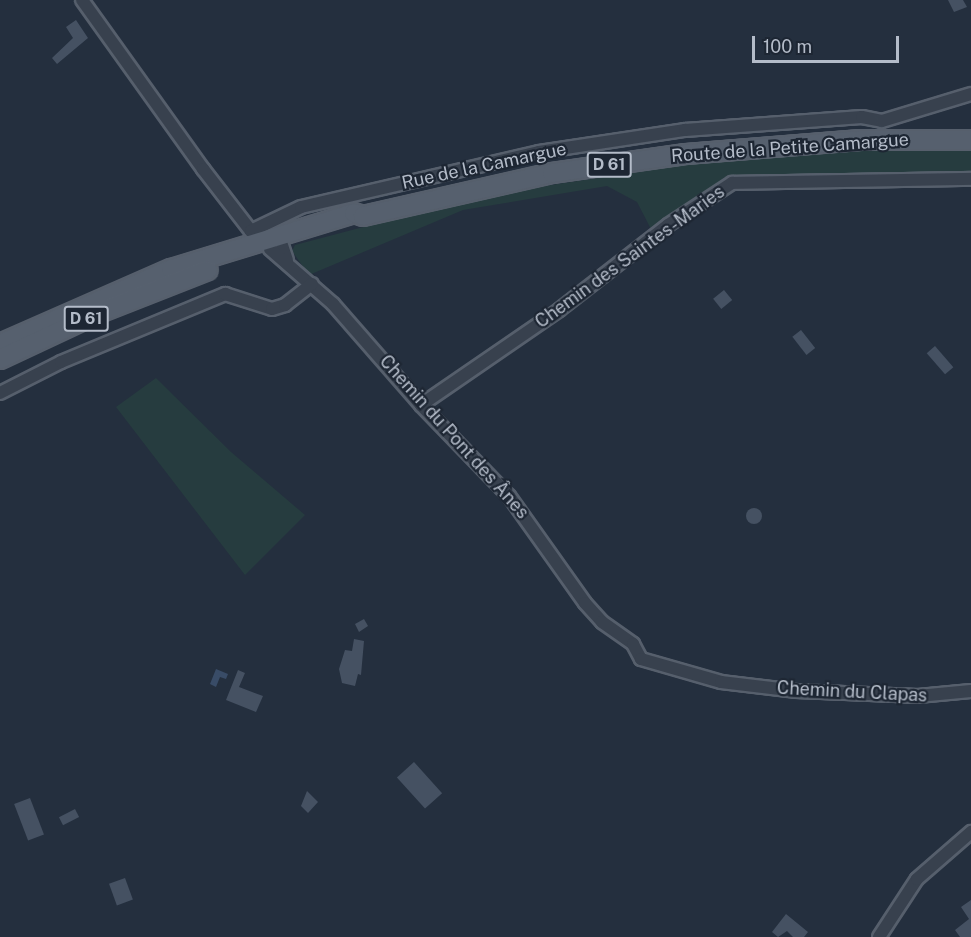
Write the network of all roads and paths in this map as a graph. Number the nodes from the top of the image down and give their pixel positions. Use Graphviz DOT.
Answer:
graph roads {
  1 [pos="82,0"];
  2 [pos="971,94"];
  3 [pos="928,140"];
  4 [pos="971,140"];
  5 [pos="971,145"];
  6 [pos="971,179"];
  7 [pos="268,245"];
  8 [pos="312,284"];
  9 [pos="0,344"];
  10 [pos="0,359"];
  11 [pos="0,393"];
  12 [pos="421,405"];
  13 [pos="732,683"];
  14 [pos="971,691"];
  15 [pos="971,832"];
  16 [pos="879,937"];
  1 -- 7 [label="street, Chemin du Pont des Ânes"];
  2 -- 7 [label="street, Rue de la Camargue"];
  3 -- 4 [label="main road, Route de la Petite Camargue / D 61"];
  3 -- 5 [label="street"];
  3 -- 7 [label="main road, Route de la Petite Camargue / D 61"];
  6 -- 12 [label="street, Chemin des Saintes-Maries"];
  7 -- 8 [label="street, Chemin du Pont des Ânes"];
  7 -- 9 [label="main road, Route de la Petite Camargue / D 61"];
  7 -- 10 [label="main road, Route de la Petite Camargue / D 61"];
  8 -- 11 [label="street"];
  8 -- 12 [label="street, Chemin du Pont des Ânes"];
  12 -- 13 [label="street, Chemin du Pont des Ânes"];
  13 -- 14 [label="street, Chemin du Clapas"];
  15 -- 16 [label="street"];
}
